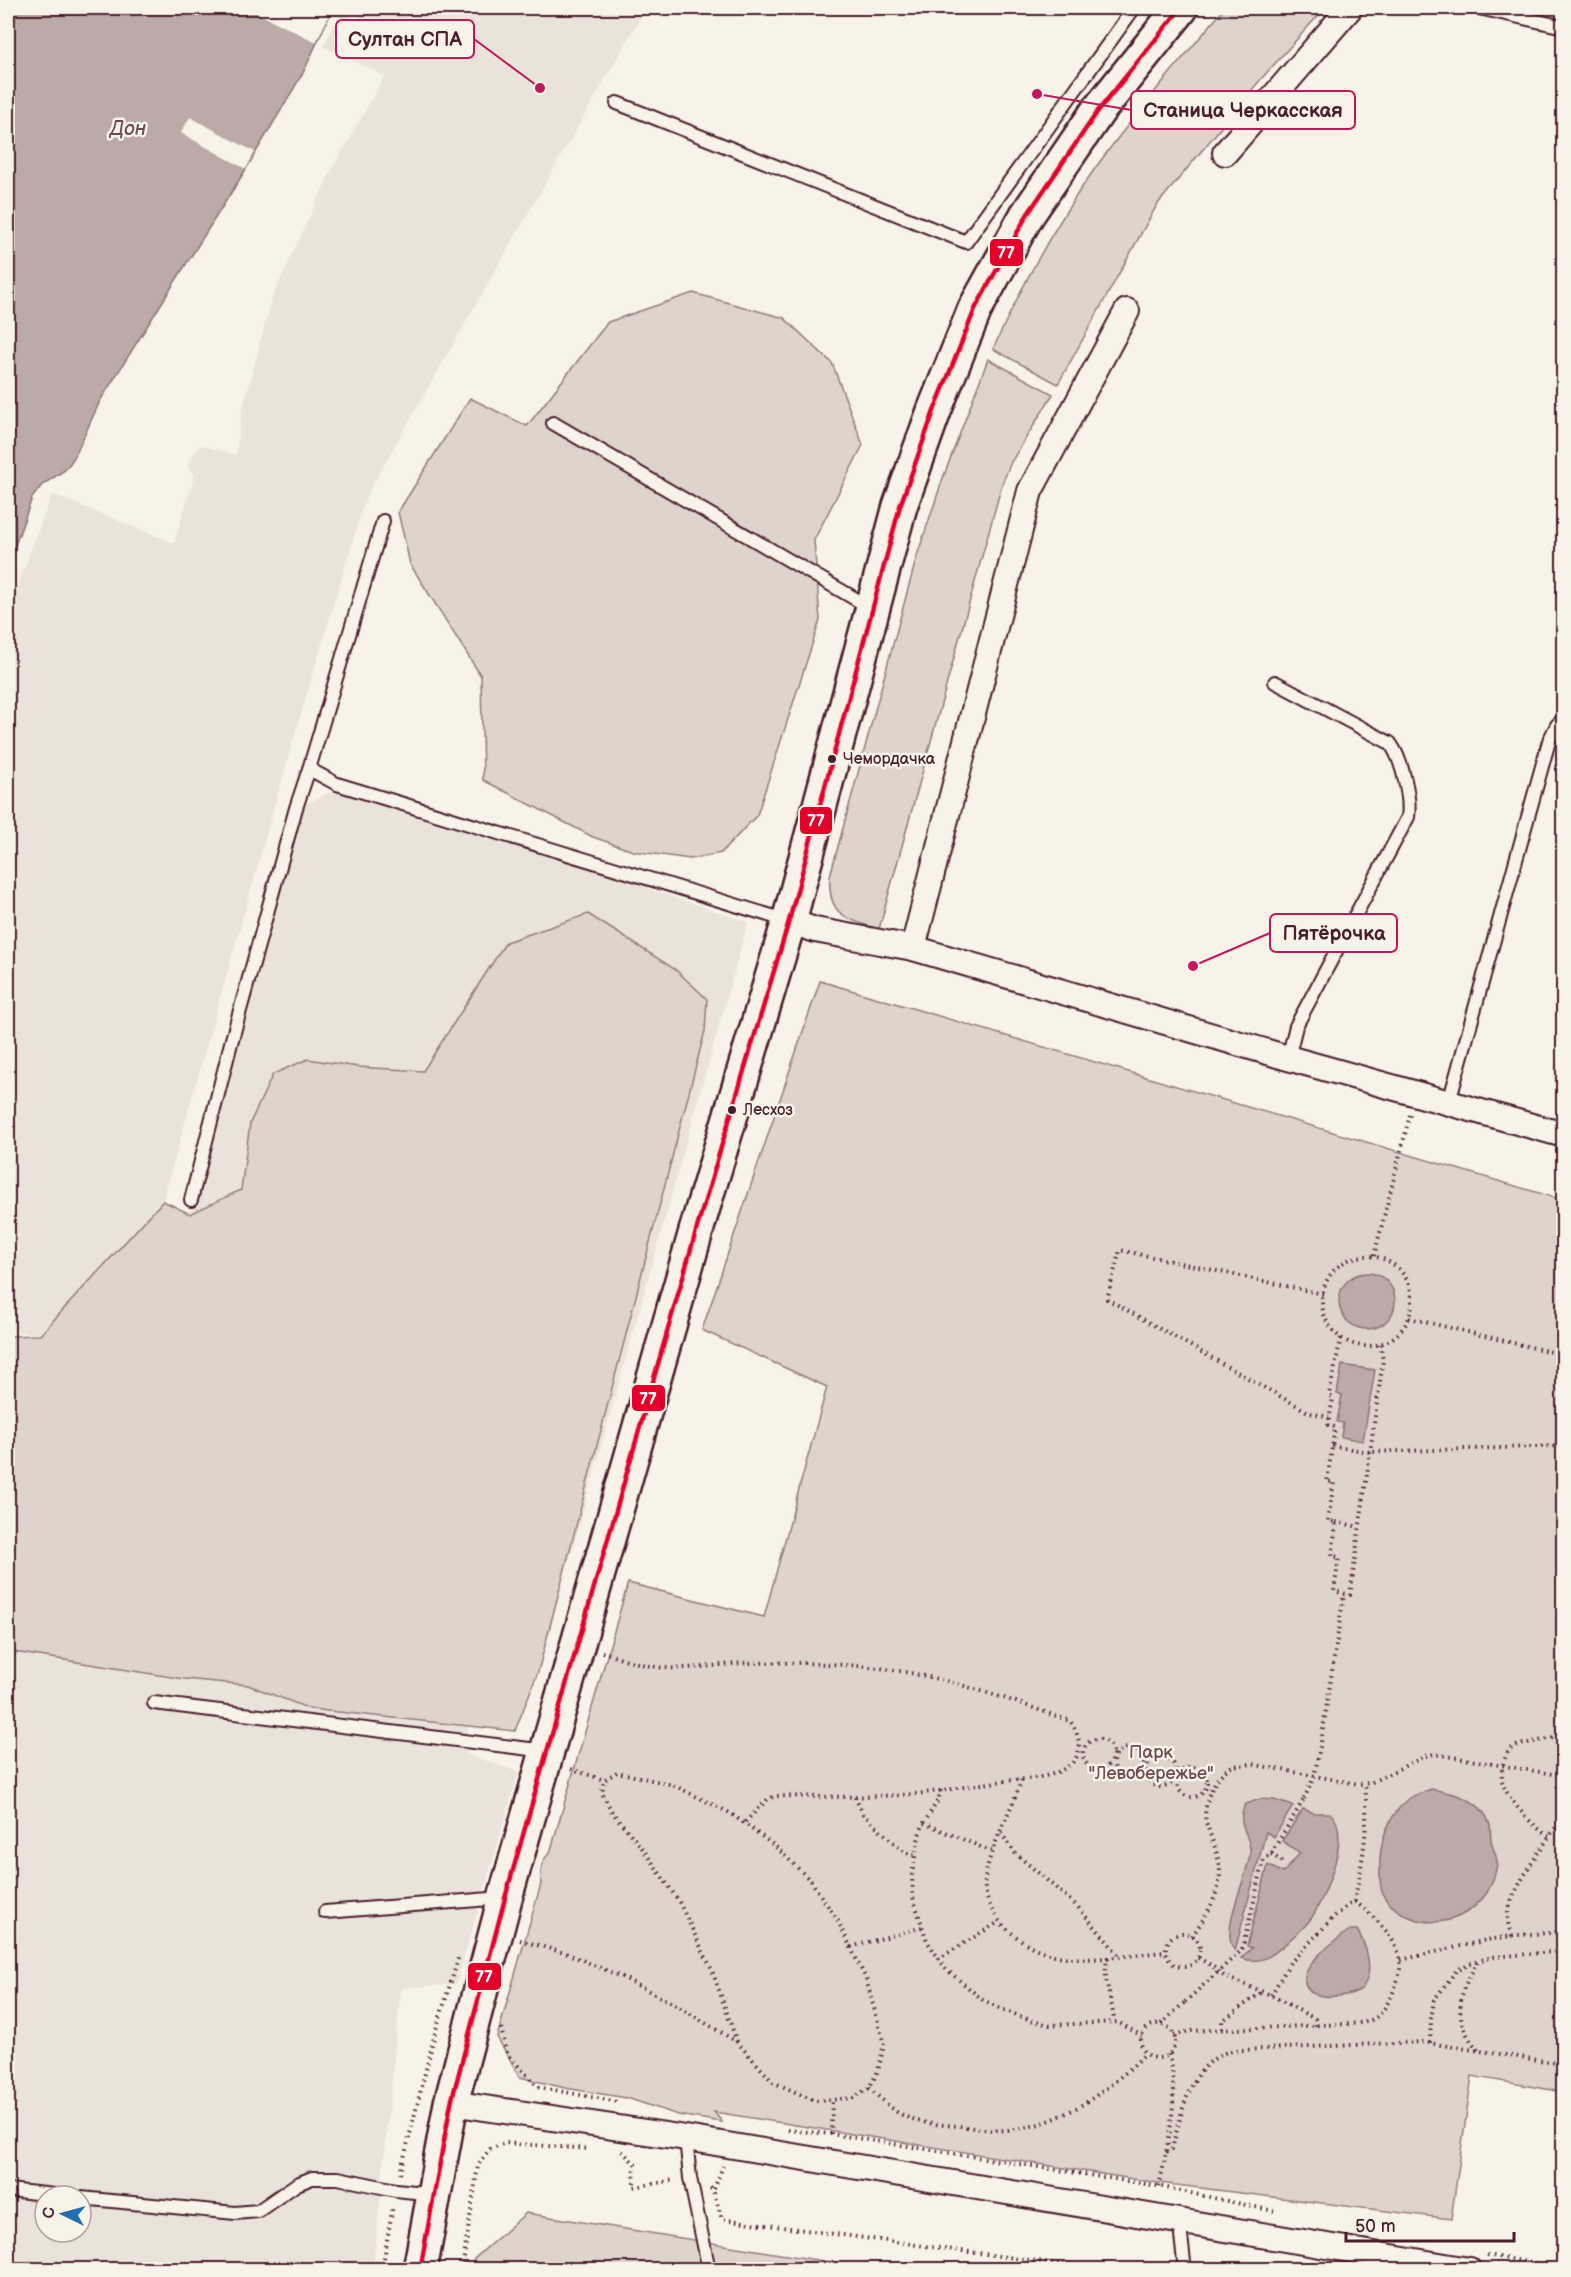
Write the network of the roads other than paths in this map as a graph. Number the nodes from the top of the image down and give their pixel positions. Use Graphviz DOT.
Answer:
graph roads {
  1 [pos="1134,8"];
  2 [pos="1181,8"];
  3 [pos="1350,8"];
  4 [pos="1479,8"];
  5 [pos="1563,27"];
  6 [pos="617,104"];
  7 [pos="1225,153"];
  8 [pos="1127,311"];
  9 [pos="553,423"];
  10 [pos="383,521"];
  11 [pos="872,609"];
  12 [pos="1275,682"];
  13 [pos="1563,719"];
  14 [pos="309,769"];
  15 [pos="789,921"];
  16 [pos="913,948"];
  17 [pos="1288,1058"];
  18 [pos="1449,1102"];
  19 [pos="1563,1135"];
  20 [pos="191,1200"];
  21 [pos="154,1703"];
  22 [pos="557,1759"];
  23 [pos="505,1898"];
  24 [pos="325,1912"];
  25 [pos="451,2103"];
  26 [pos="686,2138"];
  27 [pos="8,2190"];
  28 [pos="33,2193"];
  29 [pos="433,2194"];
  30 [pos="93,2199"];
  31 [pos="1184,2222"];
  32 [pos="420,2270"];
  33 [pos="710,2270"];
  34 [pos="1185,2270"];
  35 [pos="1470,2270"];
  1 -- 6 [label="lane"];
  2 -- 11 [label="main road"];
  3 -- 7 [label="street"];
  4 -- 5 [label="lane"];
  8 -- 16 [label="street"];
  9 -- 11 [label="lane"];
  10 -- 14 [label="lane"];
  11 -- 15 [label="main road"];
  12 -- 17 [label="lane"];
  13 -- 18 [label="lane"];
  14 -- 15 [label="lane"];
  14 -- 20 [label="lane"];
  15 -- 16 [label="street"];
  15 -- 22 [label="main road"];
  16 -- 17 [label="street"];
  17 -- 18 [label="street"];
  18 -- 19 [label="street"];
  21 -- 22 [label="lane"];
  22 -- 23 [label="main road"];
  23 -- 24 [label="lane"];
  23 -- 25 [label="main road"];
  25 -- 26 [label="street"];
  25 -- 29 [label="main road"];
  26 -- 31 [label="street"];
  26 -- 33 [label="lane"];
  27 -- 28 [label="lane"];
  29 -- 30 [label="lane"];
  29 -- 32 [label="main road"];
  31 -- 34 [label="lane"];
  31 -- 35 [label="street"];
}
